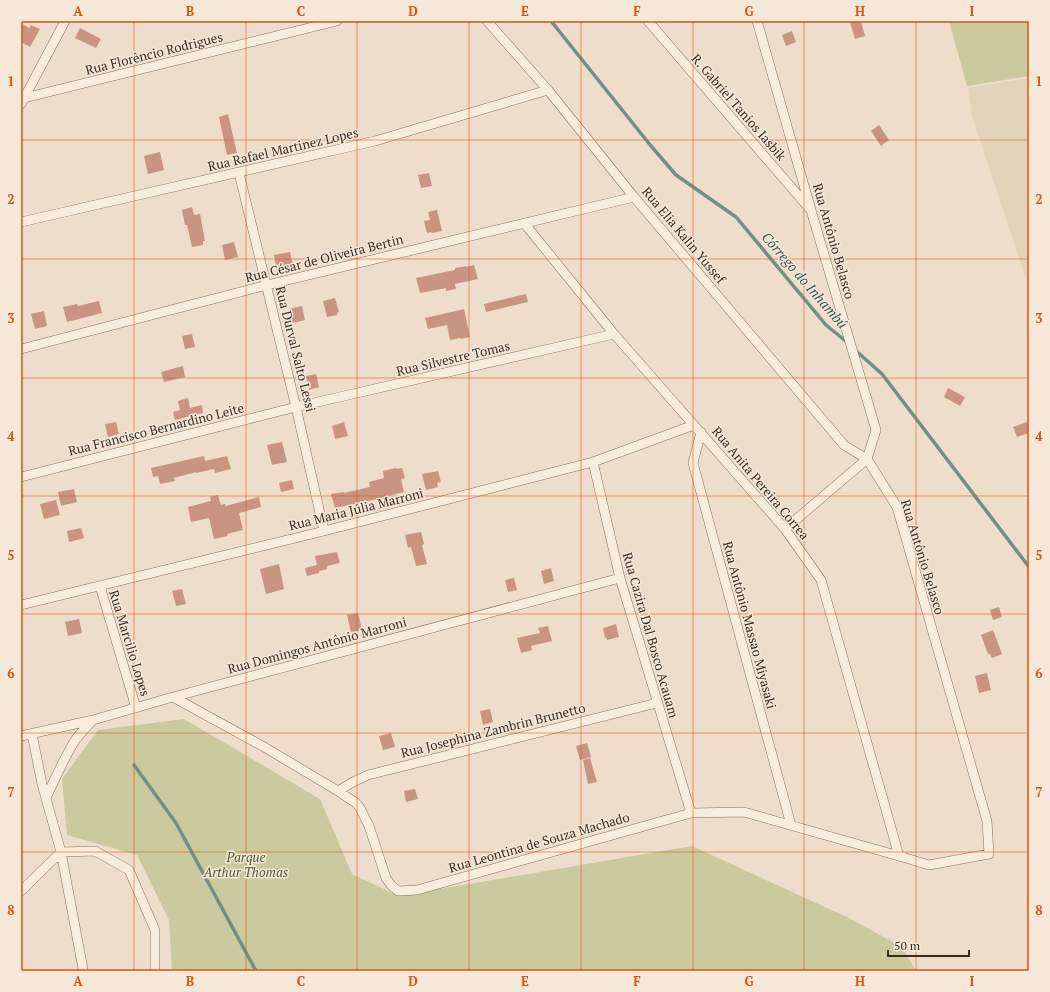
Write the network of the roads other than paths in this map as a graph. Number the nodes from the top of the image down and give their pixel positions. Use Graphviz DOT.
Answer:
graph roads {
  1 [pos="65,21"];
  2 [pos="337,21"];
  3 [pos="487,21"];
  4 [pos="648,21"];
  5 [pos="757,21"];
  6 [pos="548,90"];
  7 [pos="22,101"];
  8 [pos="239,173"];
  9 [pos="634,197"];
  10 [pos="812,214"];
  11 [pos="21,222"];
  12 [pos="524,223"];
  13 [pos="267,285"];
  14 [pos="614,334"];
  15 [pos="21,349"];
  16 [pos="296,407"];
  17 [pos="694,425"];
  18 [pos="701,432"];
  19 [pos="868,459"];
  20 [pos="593,462"];
  21 [pos="21,477"];
  22 [pos="785,529"];
  23 [pos="324,531"];
  24 [pos="620,578"];
  25 [pos="100,586"];
  26 [pos="21,605"];
  27 [pos="173,697"];
  28 [pos="657,703"];
  29 [pos="136,708"];
  30 [pos="93,720"];
  31 [pos="32,734"];
  32 [pos="21,736"];
  33 [pos="338,791"];
  34 [pos="46,798"];
  35 [pos="691,813"];
  36 [pos="791,825"];
  37 [pos="61,852"];
  38 [pos="989,854"];
  39 [pos="899,856"];
  40 [pos="21,891"];
  41 [pos="83,971"];
  42 [pos="155,971"];
  1 -- 7 [label="street"];
  2 -- 7 [label="street, Rua Florêncio Rodrigues"];
  3 -- 6 [label="street, Rua Elia Kalin Yussef"];
  4 -- 10 [label="street, R. Gabriel Tanios Iasbik"];
  5 -- 10 [label="street, Rua Antônio Belasco"];
  6 -- 8 [label="street, Rua Rafael Martinez Lopes"];
  6 -- 9 [label="street, Rua Elia Kalin Yussef"];
  8 -- 11 [label="street, Rua Rafael Martinez Lopes"];
  8 -- 13 [label="street, Rua Durval Salto Lessi"];
  9 -- 12 [label="street, Rua César de Oliveira Bertin"];
  9 -- 19 [label="street, Rua Elia Kalin Yussef"];
  10 -- 19 [label="street, Rua Antônio Belasco"];
  12 -- 13 [label="street, Rua César de Oliveira Bertin"];
  12 -- 14 [label="street, Rua Anita Pereira Correa"];
  13 -- 15 [label="street, Rua César de Oliveira Bertin"];
  13 -- 16 [label="street, Rua Durval Salto Lessi"];
  14 -- 16 [label="street, Rua Silvestre Tomas"];
  14 -- 17 [label="street, Rua Anita Pereira Correa"];
  16 -- 21 [label="street, Rua Francisco Bernardino Leite"];
  16 -- 23 [label="street, Rua Durval Salto Lessi"];
  17 -- 18 [label="street, Rua Anita Pereira Correa"];
  17 -- 20 [label="street, Rua Maria Júlia Marroni"];
  18 -- 22 [label="street, Rua Anita Pereira Correa"];
  18 -- 36 [label="street, Rua Antônio Massao Miyasaki"];
  19 -- 22 [label="street"];
  19 -- 38 [label="street, Rua Antônio Belasco"];
  20 -- 23 [label="street, Rua Maria Júlia Marroni"];
  20 -- 24 [label="street, Rua Cazira Dal Bosco Acauam"];
  22 -- 39 [label="street, Rua Anita Pereira Correa"];
  23 -- 25 [label="street, Rua Maria Júlia Marroni"];
  24 -- 27 [label="street, Rua Domingos Antônio Marroni"];
  24 -- 28 [label="street, Rua Cazira Dal Bosco Acauam"];
  25 -- 26 [label="street, Rua Maria Júlia Marroni"];
  25 -- 29 [label="street, Rua Marcilio Lopes"];
  27 -- 29 [label="street, Rua Domingos Antônio Marroni"];
  27 -- 33 [label="street, Rua Leontina de Souza Machado"];
  28 -- 33 [label="street, Rua Josephina Zambrin Brunetto"];
  28 -- 35 [label="street, Rua Cazira Dal Bosco Acauam"];
  29 -- 30 [label="street, Rua Domingos Antônio Marroni"];
  30 -- 31 [label="street, Rua Domingos Antônio Marroni"];
  30 -- 34 [label="street"];
  31 -- 32 [label="street, Rua Domingos Antônio Marroni"];
  31 -- 34 [label="street"];
  33 -- 35 [label="street, Rua Leontina de Souza Machado"];
  34 -- 37 [label="street"];
  35 -- 36 [label="street, Rua Leontina de Souza Machado"];
  36 -- 39 [label="street, Rua Leontina de Souza Machado"];
  37 -- 40 [label="street"];
  37 -- 41 [label="street"];
  37 -- 42 [label="street"];
  38 -- 39 [label="street, Rua Leontina de Souza Machado"];
}
